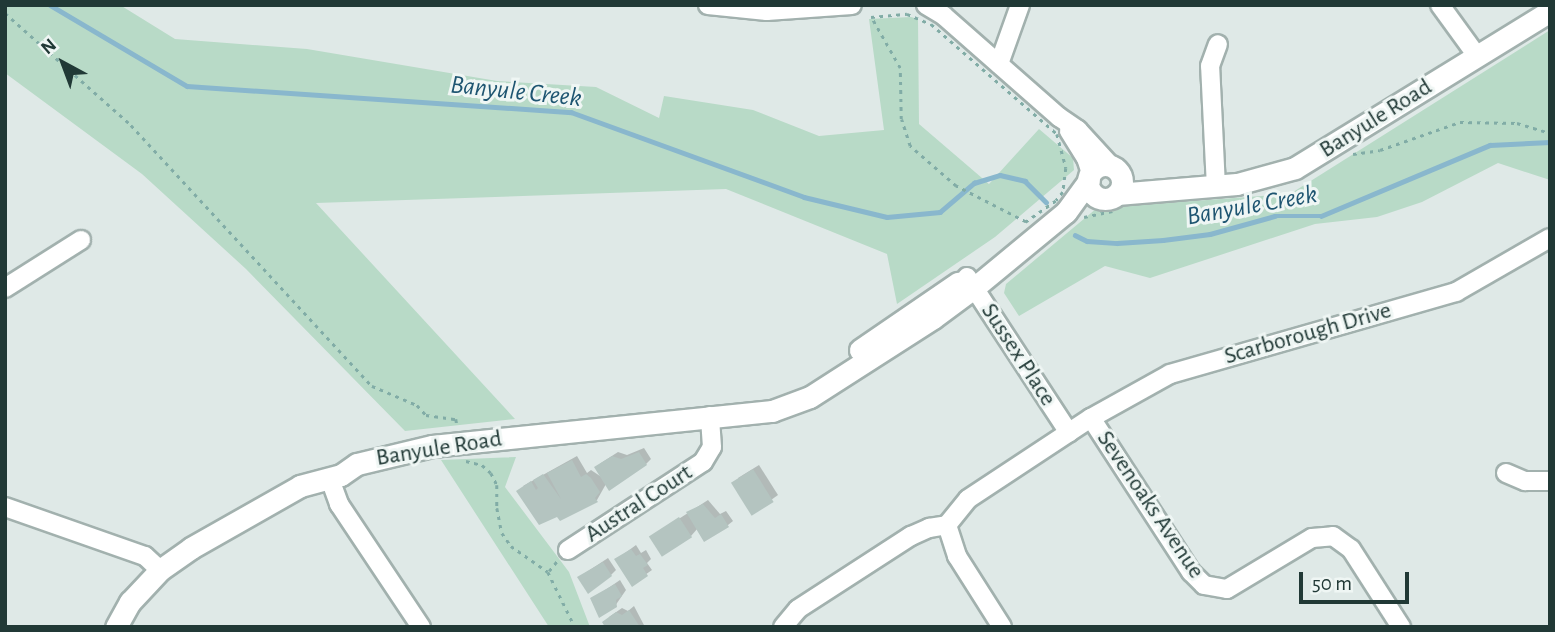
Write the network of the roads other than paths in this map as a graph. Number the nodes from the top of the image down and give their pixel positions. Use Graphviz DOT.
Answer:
graph roads {
  1 [pos="708,5"];
  2 [pos="852,5"];
  3 [pos="926,5"];
  4 [pos="1020,5"];
  5 [pos="1440,5"];
  6 [pos="1550,11"];
  7 [pos="1218,44"];
  8 [pos="1477,56"];
  9 [pos="999,65"];
  10 [pos="1105,181"];
  11 [pos="1216,187"];
  12 [pos="1550,238"];
  13 [pos="81,240"];
  14 [pos="971,282"];
  15 [pos="5,288"];
  16 [pos="733,413"];
  17 [pos="710,416"];
  18 [pos="1091,418"];
  19 [pos="1069,433"];
  20 [pos="1507,473"];
  21 [pos="330,479"];
  22 [pos="1550,481"];
  23 [pos="5,507"];
  24 [pos="940,526"];
  25 [pos="568,550"];
  26 [pos="160,570"];
  27 [pos="116,627"];
  28 [pos="421,627"];
  29 [pos="783,627"];
  30 [pos="1002,627"];
  31 [pos="1401,627"];
  1 -- 2 [label="street"];
  3 -- 9 [label="street"];
  4 -- 9 [label="street"];
  5 -- 8 [label="street"];
  6 -- 8 [label="street, Banyule Road"];
  7 -- 11 [label="street"];
  8 -- 11 [label="street, Banyule Road"];
  9 -- 10 [label="street"];
  10 -- 11 [label="street, Banyule Road"];
  10 -- 14 [label="street, Banyule Road"];
  12 -- 18 [label="street, Scarborough Drive"];
  13 -- 15 [label="street"];
  14 -- 16 [label="street, Banyule Road"];
  14 -- 16 [label="street, Banyule Road"];
  14 -- 19 [label="street, Sussex Place"];
  16 -- 17 [label="street, Banyule Road"];
  17 -- 21 [label="street, Banyule Road"];
  17 -- 25 [label="street, Austral Court"];
  18 -- 19 [label="street, Scarborough Drive"];
  18 -- 31 [label="street, Sevenoaks Avenue"];
  19 -- 24 [label="street, Scarborough Drive"];
  20 -- 22 [label="street"];
  21 -- 26 [label="street, Banyule Road"];
  21 -- 28 [label="street"];
  23 -- 26 [label="street"];
  24 -- 29 [label="street, Scarborough Drive"];
  24 -- 30 [label="street"];
  26 -- 27 [label="street, Banyule Road"];
}
